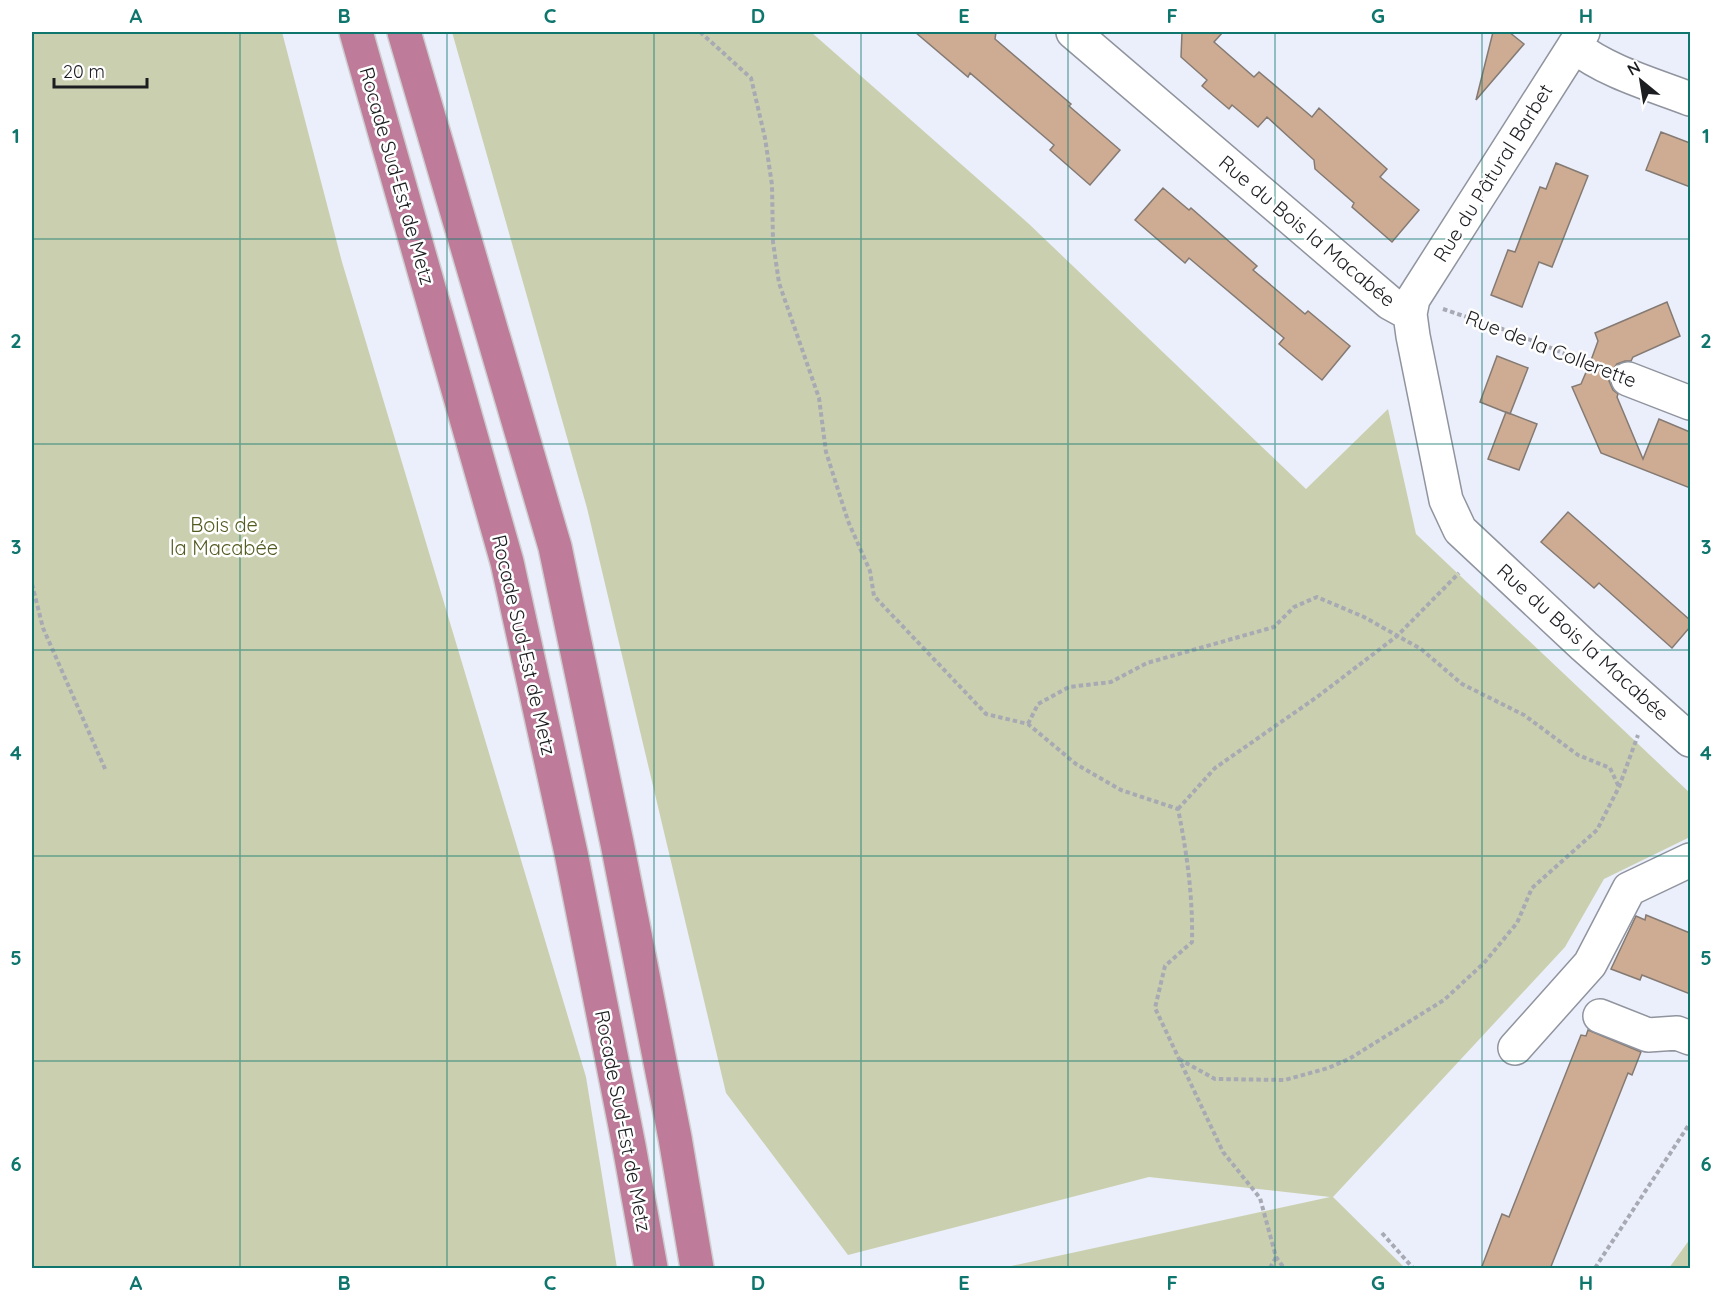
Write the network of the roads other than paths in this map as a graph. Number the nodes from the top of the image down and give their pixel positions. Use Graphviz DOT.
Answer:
graph roads {
  1 [pos="356,32"];
  2 [pos="404,32"];
  3 [pos="1073,32"];
  4 [pos="1578,36"];
  5 [pos="1690,99"];
  6 [pos="1410,314"];
  7 [pos="1628,378"];
  8 [pos="1690,403"];
  9 [pos="1690,740"];
  10 [pos="1690,860"];
  11 [pos="1600,1016"];
  12 [pos="1690,1038"];
  13 [pos="1515,1048"];
  14 [pos="651,1269"];
  15 [pos="697,1269"];
  1 -- 14 [label="highway, Rocade Sud-Est de Metz"];
  2 -- 15 [label="highway"];
  3 -- 6 [label="street, Rue du Bois la Macabée"];
  4 -- 5 [label="street"];
  4 -- 6 [label="street, Rue du Pâtural Barbet"];
  6 -- 9 [label="street, Rue du Bois la Macabée"];
  7 -- 8 [label="street, Rue de la Collerette"];
  10 -- 13 [label="street"];
  11 -- 12 [label="street"];
}
